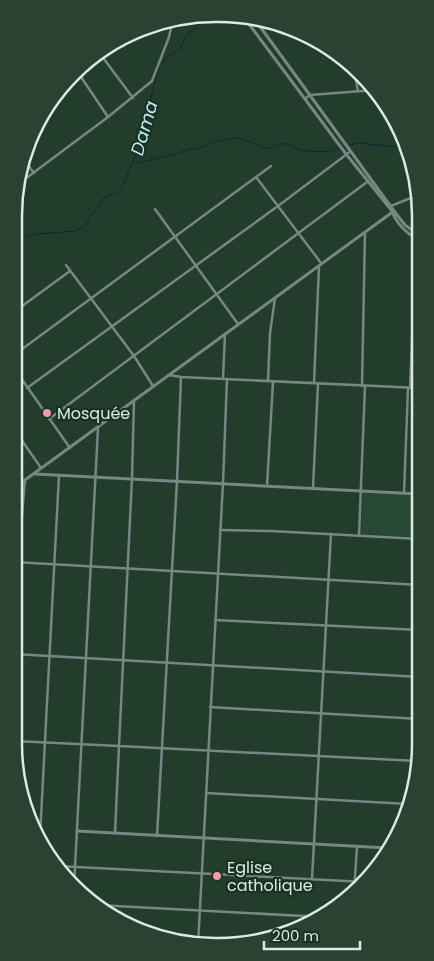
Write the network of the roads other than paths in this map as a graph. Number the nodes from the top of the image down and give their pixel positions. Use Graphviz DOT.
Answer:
graph roads {
  1 [pos="250,25"];
  2 [pos="260,27"];
  3 [pos="171,28"];
  4 [pos="104,59"];
  5 [pos="81,77"];
  6 [pos="356,80"];
  7 [pos="358,91"];
  8 [pos="364,91"];
  9 [pos="310,95"];
  10 [pos="133,98"];
  11 [pos="306,98"];
  12 [pos="108,117"];
  13 [pos="351,151"];
  14 [pos="346,154"];
  15 [pos="271,166"];
  16 [pos="29,167"];
  17 [pos="34,173"];
  18 [pos="256,177"];
  19 [pos="26,178"];
  20 [pos="367,182"];
  21 [pos="411,198"];
  22 [pos="278,206"];
  23 [pos="391,206"];
  24 [pos="155,209"];
  25 [pos="393,211"];
  26 [pos="411,229"];
  27 [pos="365,231"];
  28 [pos="299,234"];
  29 [pos="411,234"];
  30 [pos="175,236"];
  31 [pos="320,264"];
  32 [pos="66,265"];
  33 [pos="196,265"];
  34 [pos="70,271"];
  35 [pos="217,294"];
  36 [pos="275,297"];
  37 [pos="91,299"];
  38 [pos="23,305"];
  39 [pos="238,324"];
  40 [pos="111,327"];
  41 [pos="225,334"];
  42 [pos="23,348"];
  43 [pos="411,352"];
  44 [pos="134,356"];
  45 [pos="168,375"];
  46 [pos="181,377"];
  47 [pos="223,379"];
  48 [pos="227,379"];
  49 [pos="268,381"];
  50 [pos="23,382"];
  51 [pos="273,382"];
  52 [pos="314,384"];
  53 [pos="318,384"];
  54 [pos="154,386"];
  55 [pos="363,386"];
  56 [pos="27,388"];
  57 [pos="409,388"];
  58 [pos="134,400"];
  59 [pos="50,419"];
  60 [pos="98,428"];
  61 [pos="23,442"];
  62 [pos="70,448"];
  63 [pos="41,468"];
  64 [pos="35,474"];
  65 [pos="59,474"];
  66 [pos="95,476"];
  67 [pos="132,478"];
  68 [pos="25,480"];
  69 [pos="177,481"];
  70 [pos="223,483"];
  71 [pos="267,486"];
  72 [pos="313,488"];
  73 [pos="360,490"];
  74 [pos="404,493"];
  75 [pos="411,493"];
  76 [pos="23,504"];
  77 [pos="220,530"];
  78 [pos="331,534"];
  79 [pos="359,535"];
  80 [pos="411,538"];
  81 [pos="23,563"];
  82 [pos="54,565"];
  83 [pos="90,566"];
  84 [pos="128,568"];
  85 [pos="171,572"];
  86 [pos="218,574"];
  87 [pos="329,580"];
  88 [pos="411,585"];
  89 [pos="215,620"];
  90 [pos="326,625"];
  91 [pos="411,630"];
  92 [pos="23,654"];
  93 [pos="50,656"];
  94 [pos="86,658"];
  95 [pos="123,660"];
  96 [pos="166,662"];
  97 [pos="213,665"];
  98 [pos="324,671"];
  99 [pos="411,676"];
  100 [pos="210,707"];
  101 [pos="321,713"];
  102 [pos="411,718"];
  103 [pos="23,741"];
  104 [pos="45,742"];
  105 [pos="81,744"];
  106 [pos="119,746"];
  107 [pos="162,749"];
  108 [pos="208,750"];
  109 [pos="319,756"];
  110 [pos="411,760"];
  111 [pos="206,793"];
  112 [pos="316,799"];
  113 [pos="402,804"];
  114 [pos="41,825"];
  115 [pos="77,831"];
  116 [pos="115,833"];
  117 [pos="157,836"];
  118 [pos="203,838"];
  119 [pos="314,844"];
  120 [pos="357,847"];
  121 [pos="381,848"];
  122 [pos="67,867"];
  123 [pos="75,867"];
  124 [pos="201,874"];
  125 [pos="75,876"];
  126 [pos="312,879"];
  127 [pos="355,881"];
  128 [pos="108,906"];
  129 [pos="200,910"];
  130 [pos="305,916"];
  131 [pos="198,938"];
  1 -- 11 [label="street"];
  2 -- 9 [label="street"];
  3 -- 10 [label="street"];
  4 -- 10 [label="street"];
  5 -- 12 [label="street"];
  6 -- 7 [label="street"];
  7 -- 8 [label="street"];
  7 -- 9 [label="street"];
  9 -- 11 [label="street"];
  9 -- 13 [label="street"];
  10 -- 12 [label="street"];
  11 -- 14 [label="street"];
  12 -- 17 [label="street"];
  13 -- 14 [label="street"];
  13 -- 23 [label="street"];
  14 -- 20 [label="street"];
  14 -- 22 [label="street"];
  15 -- 18 [label="street"];
  16 -- 17 [label="street"];
  17 -- 19 [label="street"];
  18 -- 22 [label="street"];
  18 -- 30 [label="street"];
  20 -- 25 [label="street"];
  20 -- 28 [label="street"];
  21 -- 23 [label="street"];
  22 -- 28 [label="street"];
  22 -- 33 [label="street"];
  23 -- 25 [label="street"];
  24 -- 30 [label="street"];
  25 -- 26 [label="street"];
  25 -- 27 [label="street"];
  25 -- 29 [label="street"];
  27 -- 31 [label="street"];
  27 -- 55 [label="street"];
  28 -- 31 [label="street"];
  28 -- 35 [label="street"];
  30 -- 33 [label="street"];
  30 -- 37 [label="street"];
  31 -- 36 [label="street"];
  31 -- 52 [label="street"];
  32 -- 34 [label="street"];
  33 -- 35 [label="street"];
  33 -- 40 [label="street"];
  34 -- 37 [label="street"];
  34 -- 38 [label="street"];
  35 -- 39 [label="street"];
  35 -- 44 [label="street"];
  36 -- 39 [label="street"];
  36 -- 49 [label="street"];
  37 -- 40 [label="street"];
  37 -- 42 [label="street"];
  39 -- 41 [label="street"];
  40 -- 44 [label="street"];
  40 -- 56 [label="street"];
  41 -- 45 [label="street"];
  41 -- 47 [label="street"];
  43 -- 57 [label="street"];
  44 -- 54 [label="street"];
  44 -- 59 [label="street"];
  45 -- 46 [label="street"];
  45 -- 54 [label="street"];
  46 -- 47 [label="street"];
  46 -- 69 [label="street"];
  47 -- 48 [label="street"];
  48 -- 49 [label="street"];
  48 -- 70 [label="street"];
  49 -- 51 [label="street"];
  50 -- 56 [label="street"];
  51 -- 52 [label="street"];
  51 -- 71 [label="street"];
  52 -- 53 [label="street"];
  53 -- 55 [label="street"];
  53 -- 72 [label="street"];
  54 -- 58 [label="street"];
  55 -- 57 [label="street"];
  55 -- 73 [label="street"];
  56 -- 59 [label="street"];
  57 -- 74 [label="street"];
  58 -- 60 [label="street"];
  58 -- 67 [label="street"];
  59 -- 62 [label="street"];
  60 -- 62 [label="street"];
  60 -- 66 [label="street"];
  61 -- 63 [label="street"];
  62 -- 63 [label="street"];
  63 -- 64 [label="street"];
  64 -- 65 [label="street"];
  64 -- 68 [label="street"];
  65 -- 66 [label="street"];
  65 -- 82 [label="street"];
  66 -- 67 [label="street"];
  66 -- 83 [label="street"];
  67 -- 69 [label="street"];
  67 -- 84 [label="street"];
  68 -- 76 [label="street"];
  69 -- 70 [label="street"];
  69 -- 85 [label="street"];
  70 -- 71 [label="street"];
  70 -- 77 [label="street"];
  71 -- 72 [label="street"];
  72 -- 73 [label="street"];
  73 -- 74 [label="street"];
  73 -- 79 [label="street"];
  74 -- 75 [label="street"];
  77 -- 78 [label="street"];
  77 -- 86 [label="street"];
  78 -- 79 [label="street"];
  78 -- 87 [label="street"];
  79 -- 80 [label="street"];
  81 -- 82 [label="street"];
  82 -- 83 [label="street"];
  82 -- 93 [label="street"];
  83 -- 84 [label="street"];
  83 -- 94 [label="street"];
  84 -- 85 [label="street"];
  84 -- 95 [label="street"];
  85 -- 86 [label="street"];
  85 -- 96 [label="street"];
  86 -- 87 [label="street"];
  86 -- 89 [label="street"];
  87 -- 88 [label="street"];
  87 -- 90 [label="street"];
  89 -- 90 [label="street"];
  89 -- 97 [label="street"];
  90 -- 91 [label="street"];
  90 -- 98 [label="street"];
  92 -- 93 [label="street"];
  93 -- 94 [label="street"];
  93 -- 104 [label="street"];
  94 -- 95 [label="street"];
  94 -- 105 [label="street"];
  95 -- 96 [label="street"];
  95 -- 106 [label="street"];
  96 -- 97 [label="street"];
  96 -- 107 [label="street"];
  97 -- 98 [label="street"];
  97 -- 100 [label="street"];
  98 -- 99 [label="street"];
  98 -- 101 [label="street"];
  100 -- 101 [label="street"];
  100 -- 108 [label="street"];
  101 -- 102 [label="street"];
  101 -- 109 [label="street"];
  103 -- 104 [label="street"];
  104 -- 105 [label="street"];
  104 -- 114 [label="street"];
  105 -- 106 [label="street"];
  105 -- 115 [label="street"];
  106 -- 107 [label="street"];
  106 -- 116 [label="street"];
  107 -- 108 [label="street"];
  107 -- 117 [label="street"];
  108 -- 109 [label="street"];
  108 -- 111 [label="street"];
  109 -- 110 [label="street"];
  109 -- 112 [label="street"];
  111 -- 112 [label="street"];
  111 -- 118 [label="street"];
  112 -- 113 [label="street"];
  112 -- 119 [label="street"];
  115 -- 116 [label="street"];
  115 -- 123 [label="street"];
  116 -- 117 [label="street"];
  117 -- 118 [label="street"];
  118 -- 119 [label="street"];
  118 -- 124 [label="street"];
  119 -- 120 [label="street"];
  119 -- 126 [label="street"];
  120 -- 121 [label="street"];
  120 -- 127 [label="street"];
  122 -- 123 [label="street"];
  123 -- 124 [label="street"];
  123 -- 125 [label="street"];
  124 -- 126 [label="street"];
  124 -- 129 [label="street"];
  126 -- 127 [label="street"];
  128 -- 129 [label="street"];
  129 -- 130 [label="street"];
  129 -- 131 [label="street"];
}
